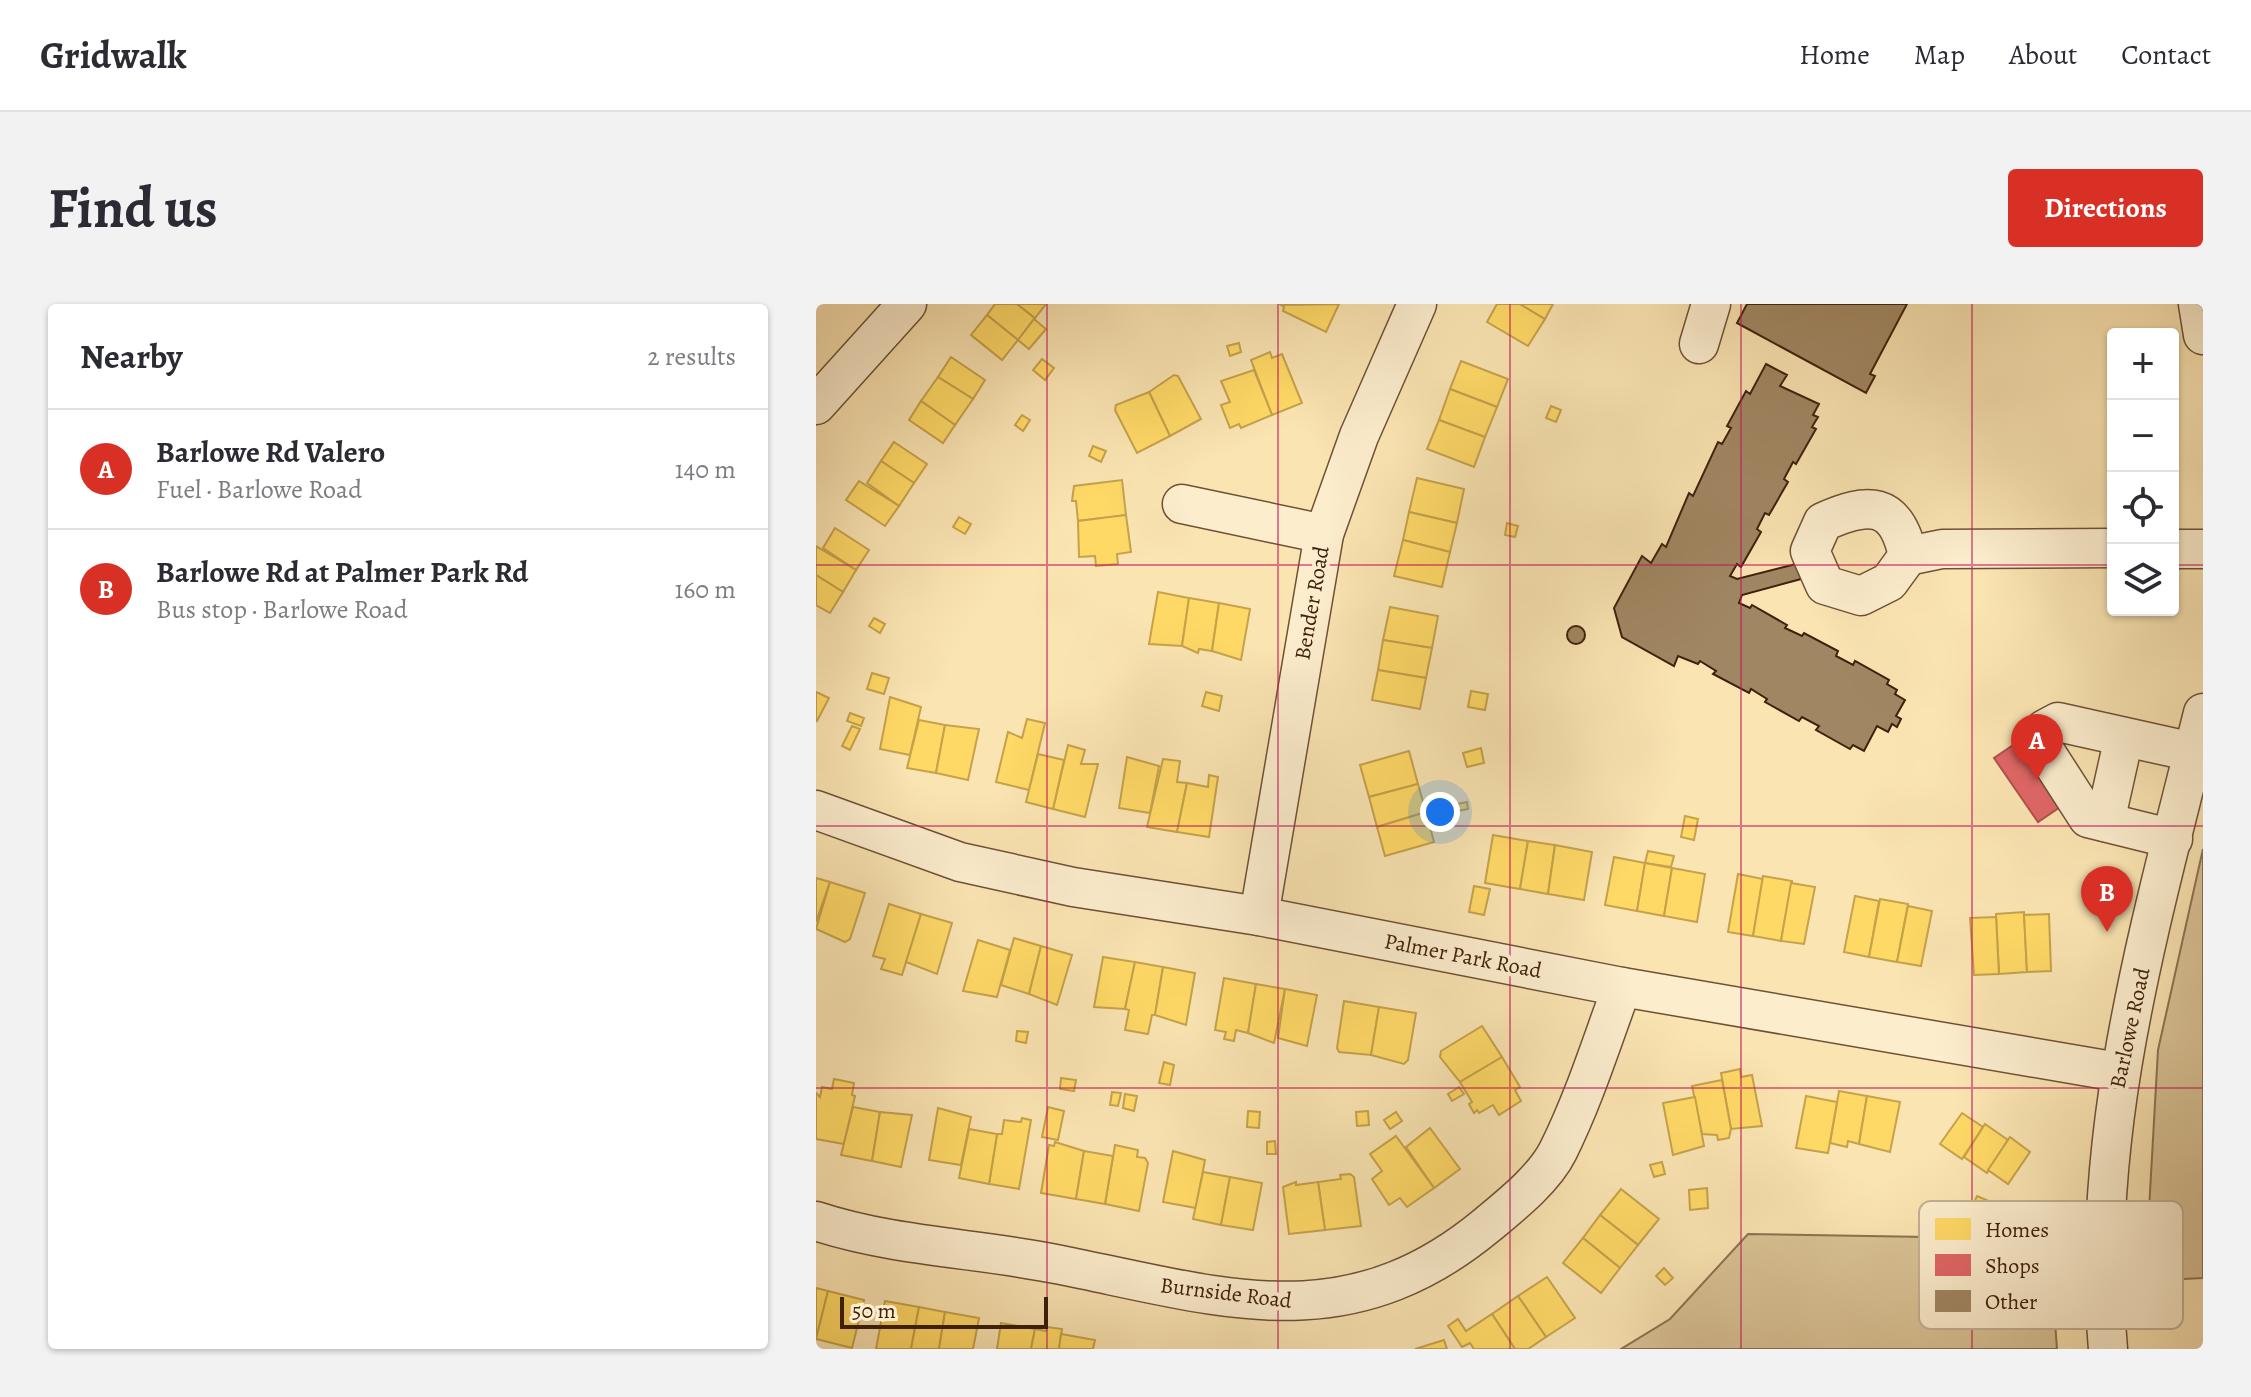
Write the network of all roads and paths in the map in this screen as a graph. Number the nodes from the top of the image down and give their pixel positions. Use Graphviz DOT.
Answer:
graph roads {
  1 [pos="907,304"];
  2 [pos="1417,304"];
  3 [pos="1711,304"];
  4 [pos="2198,304"];
  5 [pos="2203,335"];
  6 [pos="1699,344"];
  7 [pos="816,405"];
  8 [pos="1182,504"];
  9 [pos="1324,534"];
  10 [pos="2107,548"];
  11 [pos="2179,549"];
  12 [pos="2203,549"];
  13 [pos="1908,556"];
  14 [pos="2203,713"];
  15 [pos="2108,733"];
  16 [pos="2193,752"];
  17 [pos="816,810"];
  18 [pos="2091,811"];
  19 [pos="2173,839"];
  20 [pos="1259,916"];
  21 [pos="1622,987"];
  22 [pos="2118,1072"];
  23 [pos="2106,1201"];
  24 [pos="816,1221"];
  25 [pos="2107,1329"];
  26 [pos="2108,1349"];
  1 -- 7 [label="street"];
  2 -- 9 [label="street, Bender Road"];
  3 -- 6 [label="street"];
  4 -- 5 [label="street"];
  8 -- 9 [label="street"];
  9 -- 20 [label="street, Bender Road"];
  10 -- 13 [label="street"];
  11 -- 12 [label="street"];
  14 -- 16 [label="street, Barlowe Road"];
  15 -- 16 [label="street"];
  15 -- 18 [label="street"];
  15 -- 18 [label="street"];
  16 -- 19 [label="street, Barlowe Road"];
  17 -- 20 [label="street, Palmer Park Road"];
  18 -- 19 [label="street"];
  19 -- 22 [label="street, Barlowe Road"];
  20 -- 21 [label="street, Palmer Park Road"];
  21 -- 22 [label="street, Palmer Park Road"];
  21 -- 24 [label="street, Burnside Road"];
  22 -- 23 [label="street, Barlowe Road"];
  25 -- 26 [label="street, Barlowe Road"];
}
